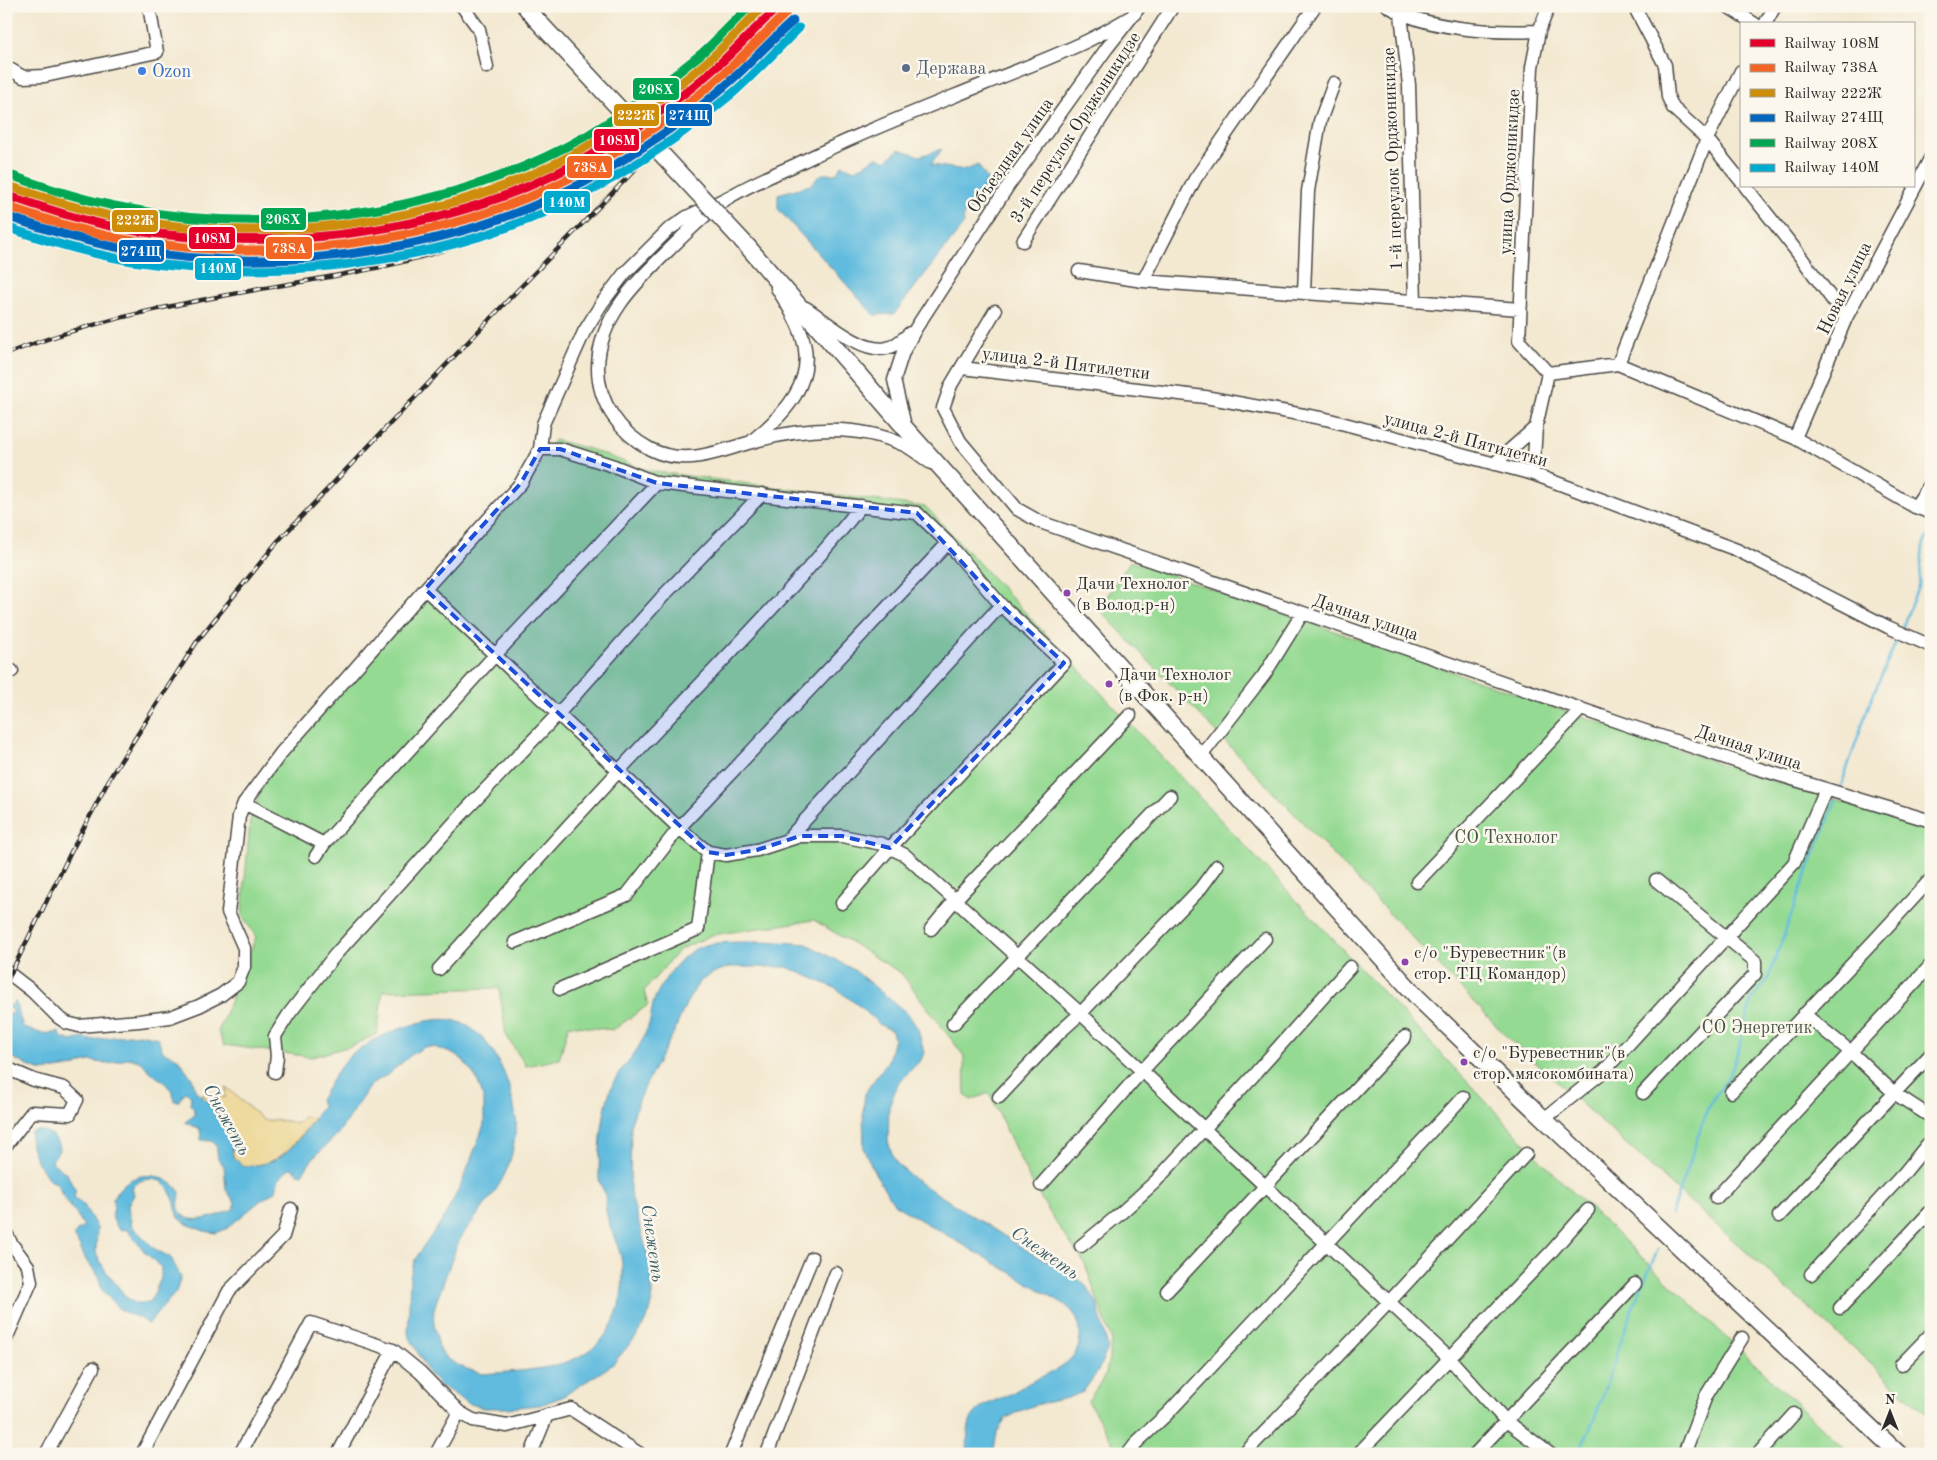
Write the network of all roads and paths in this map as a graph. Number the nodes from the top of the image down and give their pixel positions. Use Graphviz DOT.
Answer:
graph roads {
  1 [pos="149,6"];
  2 [pos="462,6"];
  3 [pos="525,6"];
  4 [pos="1173,6"];
  5 [pos="1315,6"];
  6 [pos="1388,6"];
  7 [pos="1549,6"];
  8 [pos="1634,6"];
  9 [pos="1727,6"];
  10 [pos="1775,6"];
  11 [pos="1137,11"];
  12 [pos="1401,14"];
  13 [pos="1752,22"];
  14 [pos="1766,22"];
  15 [pos="1539,31"];
  16 [pos="1094,37"];
  17 [pos="1107,48"];
  18 [pos="6,67"];
  19 [pos="487,67"];
  20 [pos="1740,73"];
  21 [pos="1334,83"];
  22 [pos="1707,139"];
  23 [pos="1931,157"];
  24 [pos="1740,180"];
  25 [pos="1747,188"];
  26 [pos="729,197"];
  27 [pos="1023,241"];
  28 [pos="762,264"];
  29 [pos="1079,271"];
  30 [pos="1143,281"];
  31 [pos="1304,293"];
  32 [pos="793,299"];
  33 [pos="1415,302"];
  34 [pos="1520,309"];
  35 [pos="995,311"];
  36 [pos="1846,318"];
  37 [pos="916,328"];
  38 [pos="1618,364"];
  39 [pos="962,368"];
  40 [pos="1548,373"];
  41 [pos="1536,427"];
  42 [pos="905,428"];
  43 [pos="1794,438"];
  44 [pos="749,443"];
  45 [pos="540,449"];
  46 [pos="1494,464"];
  47 [pos="1533,474"];
  48 [pos="657,483"];
  49 [pos="1931,483"];
  50 [pos="959,488"];
  51 [pos="762,494"];
  52 [pos="861,506"];
  53 [pos="1915,507"];
  54 [pos="1931,513"];
  55 [pos="948,543"];
  56 [pos="425,589"];
  57 [pos="1001,605"];
  58 [pos="1302,614"];
  59 [pos="1931,646"];
  60 [pos="495,655"];
  61 [pos="1581,709"];
  62 [pos="558,714"];
  63 [pos="1130,715"];
  64 [pos="1201,756"];
  65 [pos="618,771"];
  66 [pos="1826,789"];
  67 [pos="1170,796"];
  68 [pos="244,803"];
  69 [pos="1931,821"];
  70 [pos="680,828"];
  71 [pos="787,840"];
  72 [pos="324,844"];
  73 [pos="890,848"];
  74 [pos="708,852"];
  75 [pos="316,856"];
  76 [pos="1217,866"];
  77 [pos="1931,878"];
  78 [pos="1656,880"];
  79 [pos="1416,882"];
  80 [pos="955,900"];
  81 [pos="842,903"];
  82 [pos="931,928"];
  83 [pos="1726,938"];
  84 [pos="1265,939"];
  85 [pos="515,942"];
  86 [pos="1017,957"];
  87 [pos="1931,965"];
  88 [pos="1350,967"];
  89 [pos="438,969"];
  90 [pos="6,971"];
  91 [pos="560,988"];
  92 [pos="1080,1014"];
  93 [pos="1804,1014"];
  94 [pos="953,1024"];
  95 [pos="1405,1037"];
  96 [pos="1851,1052"];
  97 [pos="1931,1054"];
  98 [pos="6,1068"];
  99 [pos="1142,1071"];
  100 [pos="274,1072"];
  101 [pos="1730,1092"];
  102 [pos="1643,1093"];
  103 [pos="1894,1093"];
  104 [pos="999,1097"];
  105 [pos="1463,1097"];
  106 [pos="1931,1117"];
  107 [pos="1544,1119"];
  108 [pos="1204,1130"];
  109 [pos="1931,1140"];
  110 [pos="6,1145"];
  111 [pos="1526,1154"];
  112 [pos="1041,1185"];
  113 [pos="1265,1186"];
  114 [pos="1716,1198"];
  115 [pos="292,1208"];
  116 [pos="1588,1210"];
  117 [pos="1931,1211"];
  118 [pos="1779,1216"];
  119 [pos="6,1233"];
  120 [pos="1326,1244"];
  121 [pos="1081,1246"];
  122 [pos="812,1258"];
  123 [pos="836,1274"];
  124 [pos="1811,1274"];
  125 [pos="1635,1284"];
  126 [pos="1168,1291"];
  127 [pos="1389,1302"];
  128 [pos="1840,1308"];
  129 [pos="1931,1334"];
  130 [pos="1742,1338"];
  131 [pos="6,1339"];
  132 [pos="393,1350"];
  133 [pos="1450,1359"];
  134 [pos="1901,1365"];
  135 [pos="93,1368"];
  136 [pos="459,1412"];
  137 [pos="1794,1414"];
  138 [pos="547,1416"];
  139 [pos="1506,1420"];
  140 [pos="634,1452"];
  141 [pos="46,1454"];
  142 [pos="142,1454"];
  143 [pos="240,1454"];
  144 [pos="338,1454"];
  145 [pos="436,1454"];
  146 [pos="532,1454"];
  147 [pos="731,1454"];
  148 [pos="767,1454"];
  149 [pos="1128,1454"];
  150 [pos="1244,1454"];
  151 [pos="1358,1454"];
  152 [pos="1474,1454"];
  153 [pos="1550,1454"];
  154 [pos="1684,1454"];
  155 [pos="1758,1454"];
  156 [pos="1899,1454"];
  1 -- 18 [label="street"];
  2 -- 19 [label="street"];
  3 -- 28 [label="main road, bridge"];
  4 -- 27 [label="street, 3-й переулок Орджоникидзе"];
  5 -- 30 [label="street"];
  6 -- 12 [label="street"];
  7 -- 15 [label="street, улица Орджоникидзе"];
  8 -- 22 [label="street"];
  9 -- 13 [label="street"];
  10 -- 14 [label="street"];
  11 -- 16 [label="street"];
  11 -- 17 [label="street, Объездная улица"];
  12 -- 15 [label="street"];
  12 -- 33 [label="street, 1-й переулок Орджоникидзе"];
  15 -- 34 [label="street, улица Орджоникидзе"];
  16 -- 17 [label="street"];
  16 -- 26 [label="street"];
  17 -- 37 [label="street, Объездная улица"];
  20 -- 22 [label="street"];
  21 -- 31 [label="street"];
  22 -- 24 [label="street"];
  22 -- 38 [label="street"];
  23 -- 36 [label="street, Новая улица"];
  25 -- 36 [label="street"];
  26 -- 44 [label="street"];
  26 -- 45 [label="street"];
  28 -- 32 [label="main road"];
  28 -- 44 [label="street"];
  29 -- 30 [label="street"];
  30 -- 31 [label="street"];
  31 -- 33 [label="street"];
  32 -- 37 [label="street"];
  32 -- 42 [label="main road"];
  33 -- 34 [label="street"];
  34 -- 40 [label="street, улица Орджоникидзе"];
  35 -- 39 [label="street, Дачная улица"];
  36 -- 43 [label="street, Новая улица"];
  37 -- 42 [label="street"];
  38 -- 40 [label="street"];
  38 -- 43 [label="street"];
  39 -- 46 [label="street, улица 2-й Пятилетки"];
  39 -- 58 [label="street, Дачная улица"];
  40 -- 41 [label="street"];
  41 -- 46 [label="street"];
  41 -- 47 [label="street"];
  42 -- 50 [label="main road"];
  43 -- 53 [label="street"];
  44 -- 50 [label="street"];
  45 -- 48 [label="street"];
  45 -- 56 [label="street"];
  46 -- 47 [label="street, улица 2-й Пятилетки"];
  47 -- 59 [label="street, улица 2-й Пятилетки"];
  48 -- 51 [label="street"];
  48 -- 60 [label="street"];
  49 -- 53 [label="street"];
  50 -- 64 [label="main road"];
  51 -- 52 [label="street"];
  51 -- 62 [label="street"];
  52 -- 55 [label="street"];
  52 -- 65 [label="street"];
  53 -- 54 [label="street"];
  55 -- 57 [label="street"];
  55 -- 70 [label="street"];
  56 -- 60 [label="street"];
  56 -- 68 [label="street"];
  57 -- 71 [label="street"];
  57 -- 73 [label="street"];
  58 -- 61 [label="street, Дачная улица"];
  58 -- 64 [label="street"];
  60 -- 62 [label="street"];
  60 -- 72 [label="street"];
  61 -- 66 [label="street, Дачная улица"];
  61 -- 79 [label="street"];
  62 -- 65 [label="street"];
  62 -- 100 [label="street"];
  63 -- 80 [label="street"];
  64 -- 107 [label="main road"];
  65 -- 70 [label="street"];
  65 -- 89 [label="street"];
  66 -- 69 [label="street, Дачная улица"];
  66 -- 83 [label="street"];
  67 -- 86 [label="street"];
  68 -- 72 [label="street"];
  68 -- 90 [label="street"];
  70 -- 74 [label="street"];
  70 -- 85 [label="street"];
  71 -- 73 [label="street"];
  71 -- 74 [label="street"];
  72 -- 75 [label="street"];
  73 -- 80 [label="street"];
  73 -- 81 [label="street"];
  74 -- 91 [label="street"];
  76 -- 92 [label="street"];
  77 -- 93 [label="street"];
  78 -- 83 [label="street"];
  80 -- 82 [label="street"];
  80 -- 86 [label="street"];
  83 -- 102 [label="street"];
  83 -- 107 [label="street"];
  84 -- 99 [label="street"];
  86 -- 92 [label="street"];
  86 -- 94 [label="street"];
  87 -- 96 [label="street"];
  88 -- 108 [label="street"];
  92 -- 99 [label="street"];
  92 -- 104 [label="street"];
  93 -- 96 [label="street"];
  93 -- 101 [label="street"];
  95 -- 113 [label="street"];
  96 -- 103 [label="street"];
  96 -- 114 [label="street"];
  97 -- 103 [label="street"];
  98 -- 110 [label="street"];
  99 -- 108 [label="street"];
  99 -- 112 [label="street"];
  103 -- 106 [label="street"];
  103 -- 118 [label="street"];
  105 -- 120 [label="street"];
  107 -- 156 [label="main road"];
  108 -- 113 [label="street"];
  108 -- 121 [label="street"];
  109 -- 124 [label="street"];
  111 -- 127 [label="street"];
  113 -- 120 [label="street"];
  113 -- 126 [label="street"];
  115 -- 142 [label="street"];
  116 -- 133 [label="street"];
  117 -- 128 [label="street"];
  119 -- 131 [label="street"];
  120 -- 127 [label="street"];
  120 -- 149 [label="street"];
  122 -- 147 [label="street"];
  123 -- 148 [label="street"];
  125 -- 139 [label="street"];
  127 -- 133 [label="street"];
  127 -- 150 [label="street"];
  129 -- 134 [label="street"];
  130 -- 154 [label="street"];
  132 -- 136 [label="street"];
  132 -- 143 [label="street"];
  132 -- 144 [label="street"];
  133 -- 139 [label="street"];
  133 -- 151 [label="street"];
  135 -- 141 [label="street"];
  136 -- 138 [label="street"];
  136 -- 145 [label="street"];
  137 -- 155 [label="street"];
  138 -- 140 [label="street"];
  138 -- 146 [label="street"];
  139 -- 152 [label="street"];
  139 -- 153 [label="street"];
}
